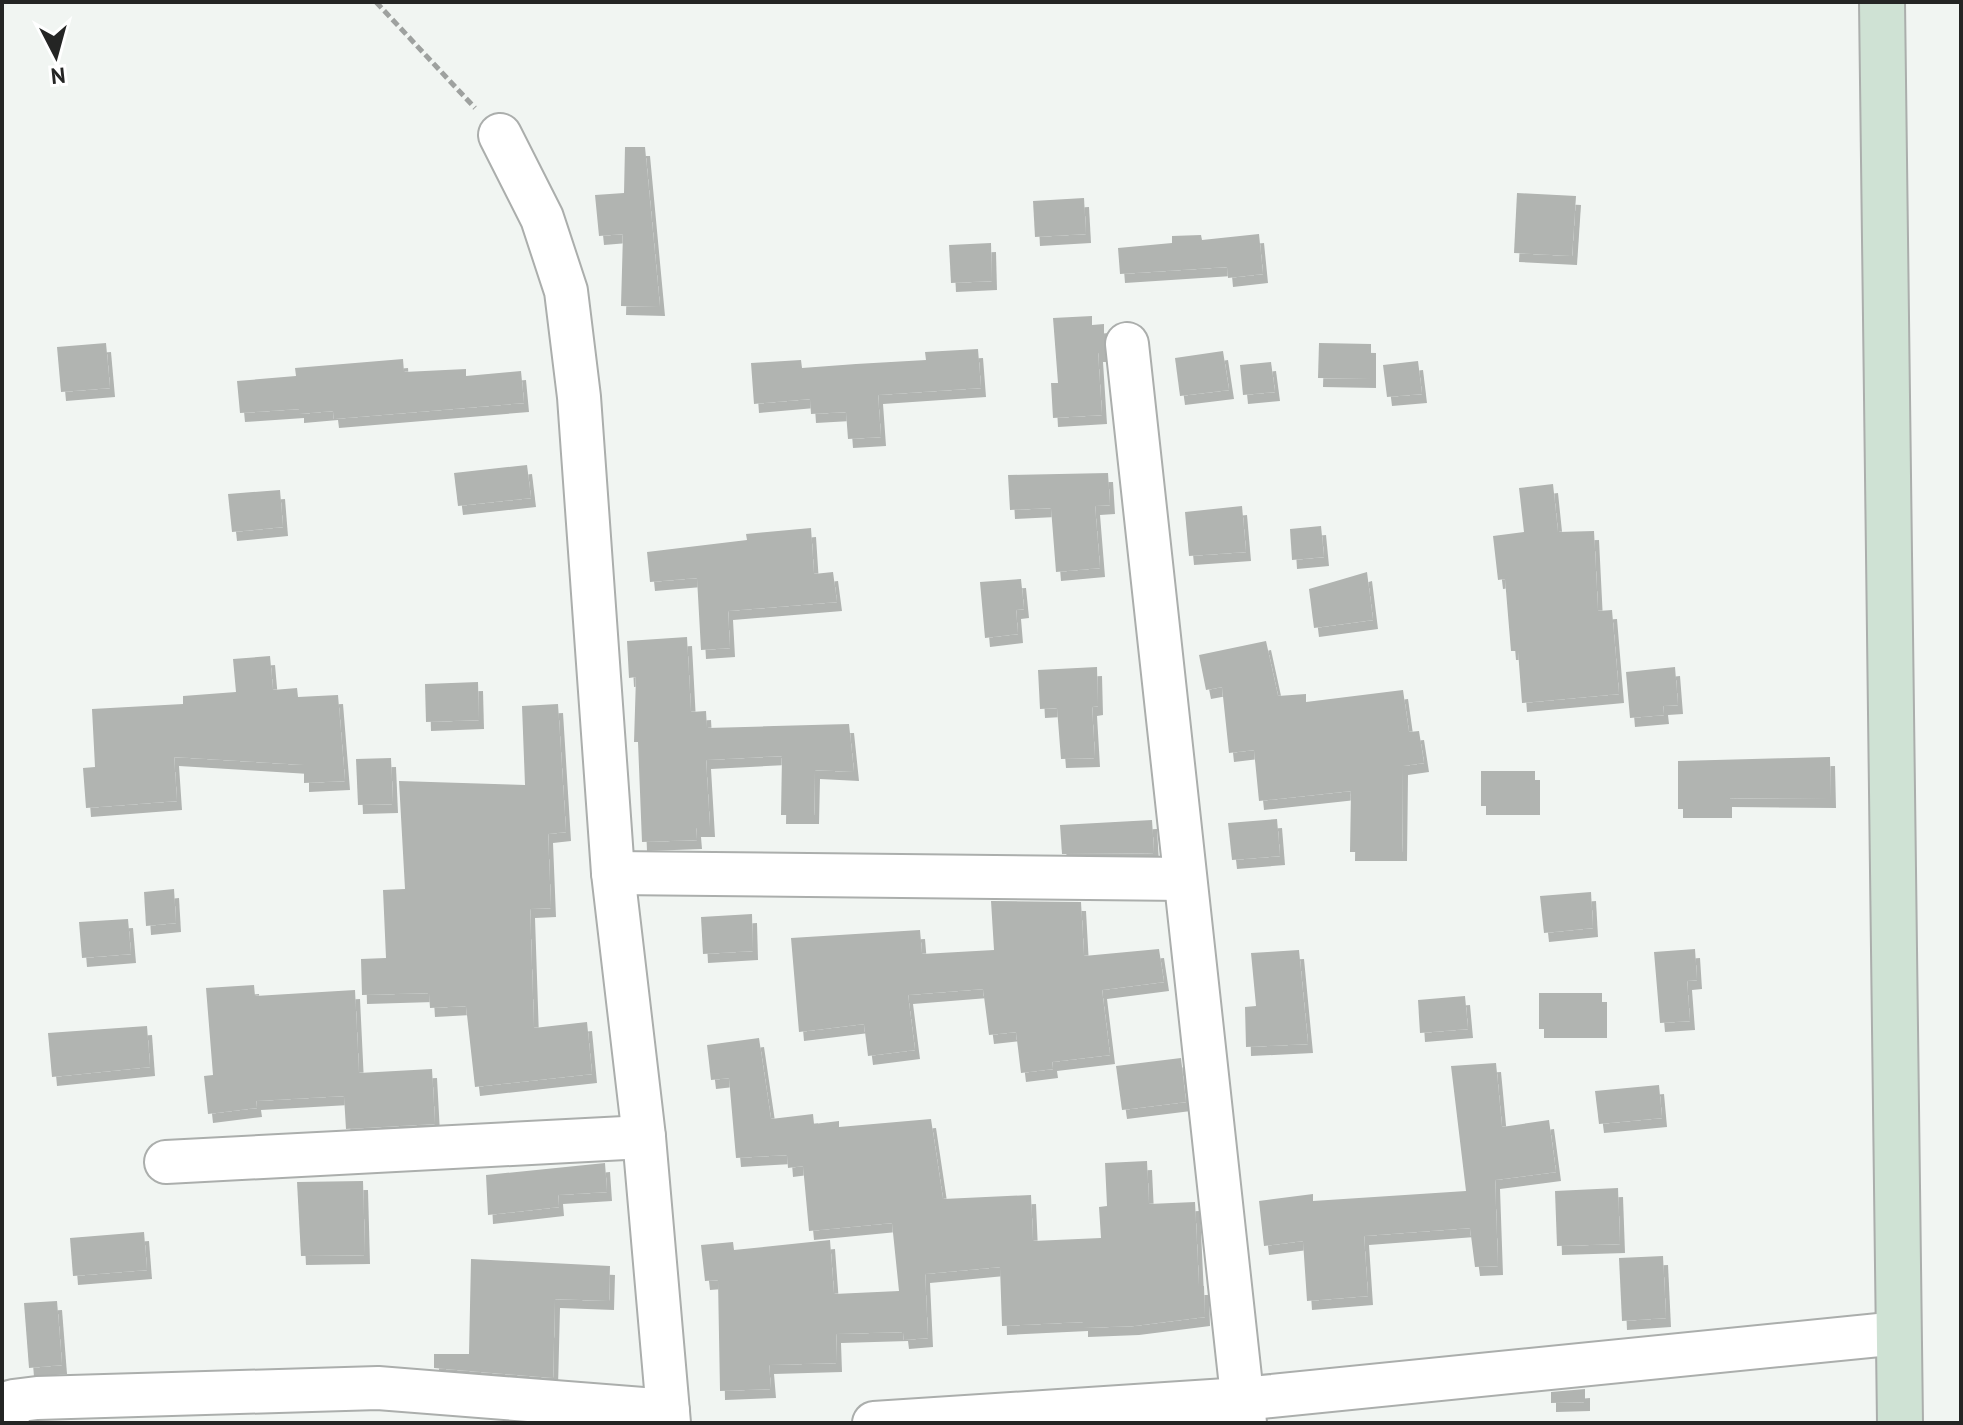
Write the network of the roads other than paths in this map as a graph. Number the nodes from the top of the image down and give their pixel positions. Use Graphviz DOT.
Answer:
graph roads {
  1 [pos="1882,2"];
  2 [pos="500,135"];
  3 [pos="1127,344"];
  4 [pos="613,873"];
  5 [pos="1185,879"];
  6 [pos="644,1137"];
  7 [pos="166,1162"];
  8 [pos="1899,1333"];
  9 [pos="1244,1411"];
  10 [pos="669,1417"];
  11 [pos="6,1423"];
  12 [pos="874,1423"];
  13 [pos="1900,1423"];
  1 -- 8 [label="street"];
  2 -- 4 [label="street"];
  3 -- 5 [label="street"];
  4 -- 5 [label="street"];
  4 -- 6 [label="street"];
  5 -- 9 [label="street"];
  6 -- 7 [label="street"];
  6 -- 10 [label="street"];
  8 -- 9 [label="street"];
  8 -- 13 [label="street"];
  9 -- 12 [label="street"];
  10 -- 11 [label="street"];
}
